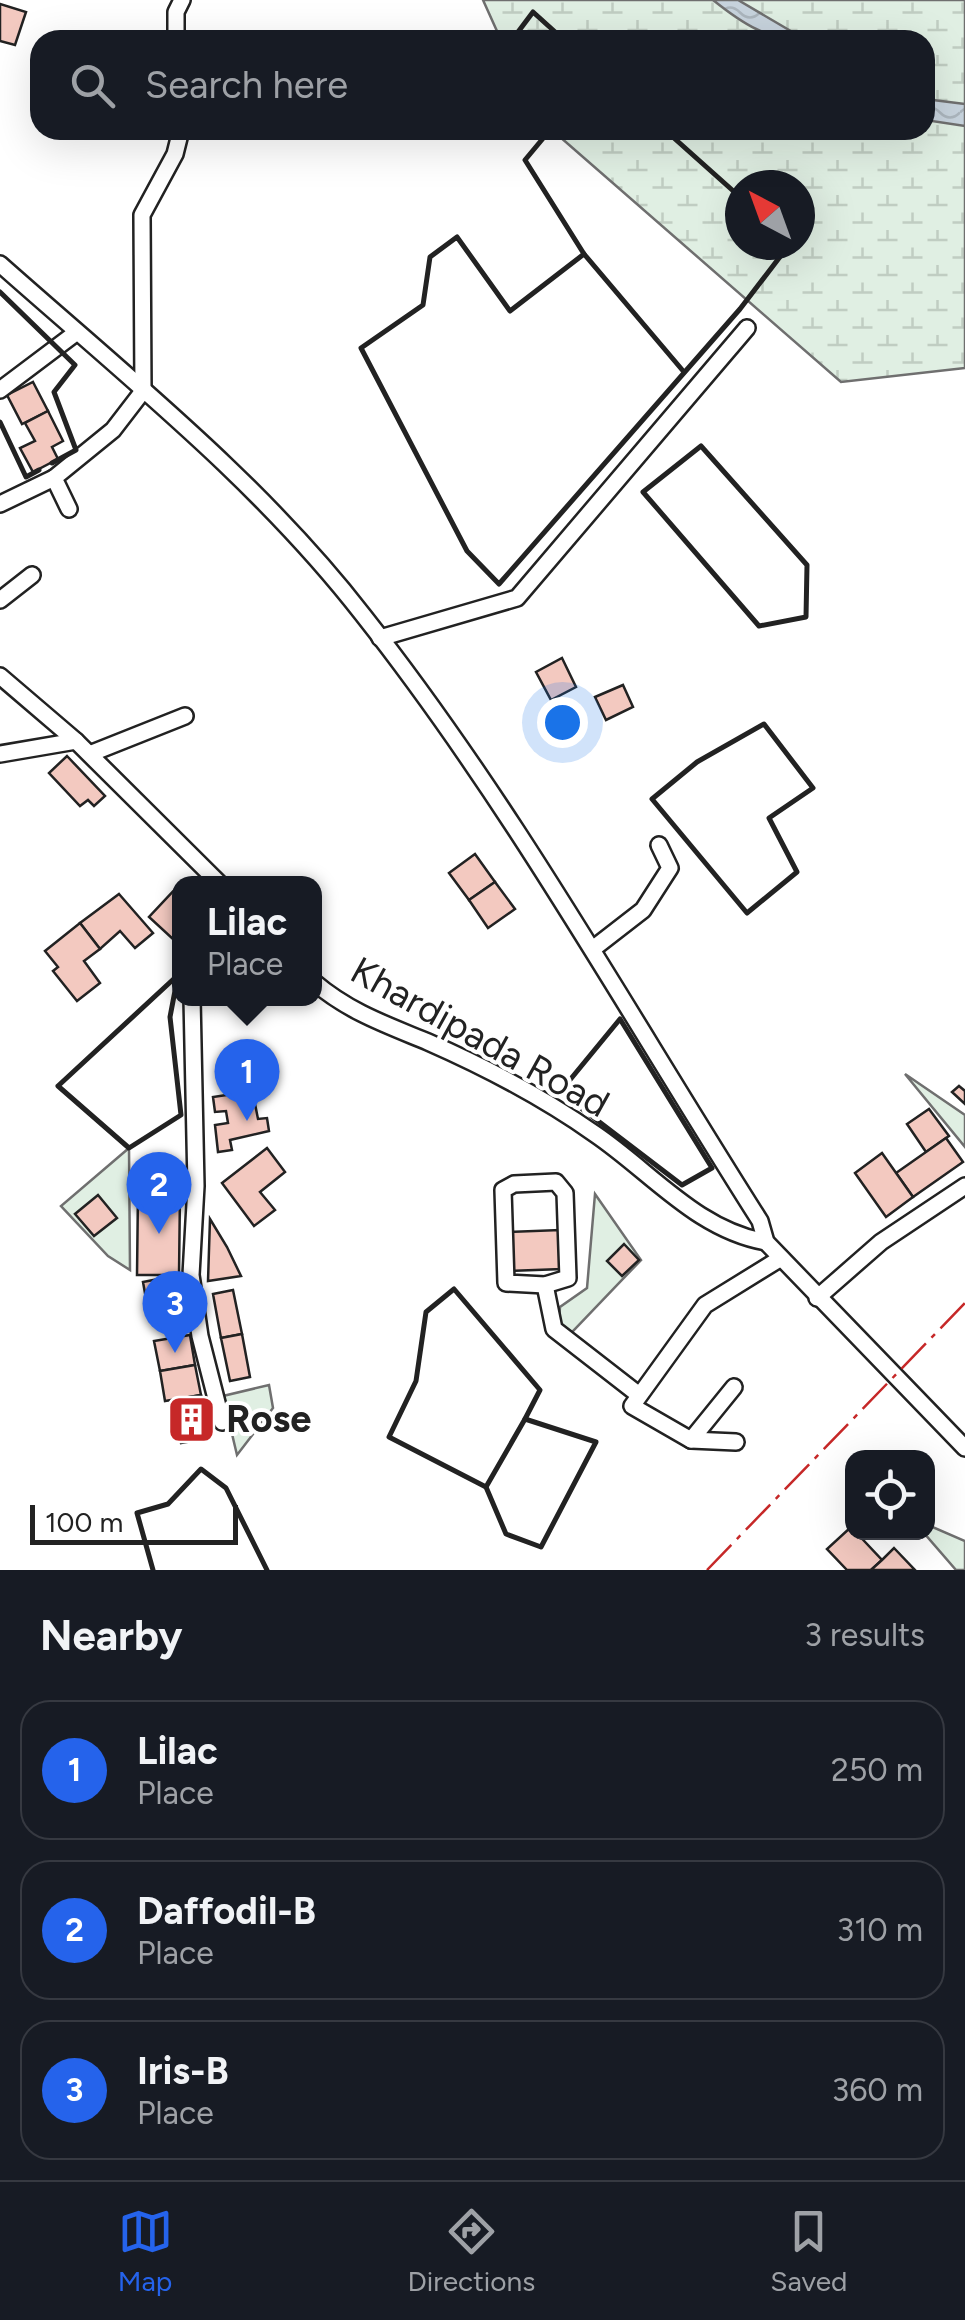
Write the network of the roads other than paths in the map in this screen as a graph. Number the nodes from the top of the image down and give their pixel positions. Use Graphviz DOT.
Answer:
graph roads {
  1 [pos="182,0"];
  2 [pos="176,30"];
  3 [pos="178,140"];
  4 [pos="0,264"];
  5 [pos="77,332"];
  6 [pos="730,348"];
  7 [pos="0,390"];
  8 [pos="143,391"];
  9 [pos="54,478"];
  10 [pos="0,504"];
  11 [pos="69,508"];
  12 [pos="32,575"];
  13 [pos="0,600"];
  14 [pos="380,638"];
  15 [pos="0,676"];
  16 [pos="185,716"];
  17 [pos="76,741"];
  18 [pos="92,753"];
  19 [pos="0,754"];
  20 [pos="659,845"];
  21 [pos="212,876"];
  22 [pos="594,948"];
  23 [pos="322,987"];
  24 [pos="192,1006"];
  25 [pos="965,1186"];
  26 [pos="766,1242"];
  27 [pos="781,1258"];
  28 [pos="545,1285"];
  29 [pos="817,1298"];
  30 [pos="734,1386"];
  31 [pos="639,1395"];
  32 [pos="222,1422"];
  33 [pos="690,1440"];
  34 [pos="736,1442"];
  35 [pos="965,1448"];
  1 -- 2 [label="street"];
  3 -- 8 [label="street"];
  4 -- 5 [label="street"];
  5 -- 7 [label="street"];
  5 -- 8 [label="street"];
  6 -- 14 [label="street"];
  8 -- 9 [label="street"];
  8 -- 14 [label="street"];
  9 -- 10 [label="street"];
  9 -- 11 [label="street"];
  12 -- 13 [label="street"];
  14 -- 22 [label="street"];
  15 -- 17 [label="street"];
  16 -- 18 [label="street"];
  17 -- 18 [label="street"];
  17 -- 19 [label="street"];
  18 -- 21 [label="street"];
  20 -- 22 [label="street"];
  22 -- 26 [label="street"];
  23 -- 26 [label="street, Khardipada Road"];
  24 -- 32 [label="street"];
  25 -- 29 [label="street"];
  26 -- 27 [label="street"];
  27 -- 29 [label="street"];
  27 -- 31 [label="street"];
  28 -- 28 [label="street"];
  28 -- 31 [label="street"];
  29 -- 35 [label="street"];
  30 -- 33 [label="street"];
  31 -- 33 [label="street"];
  33 -- 34 [label="street"];
}
